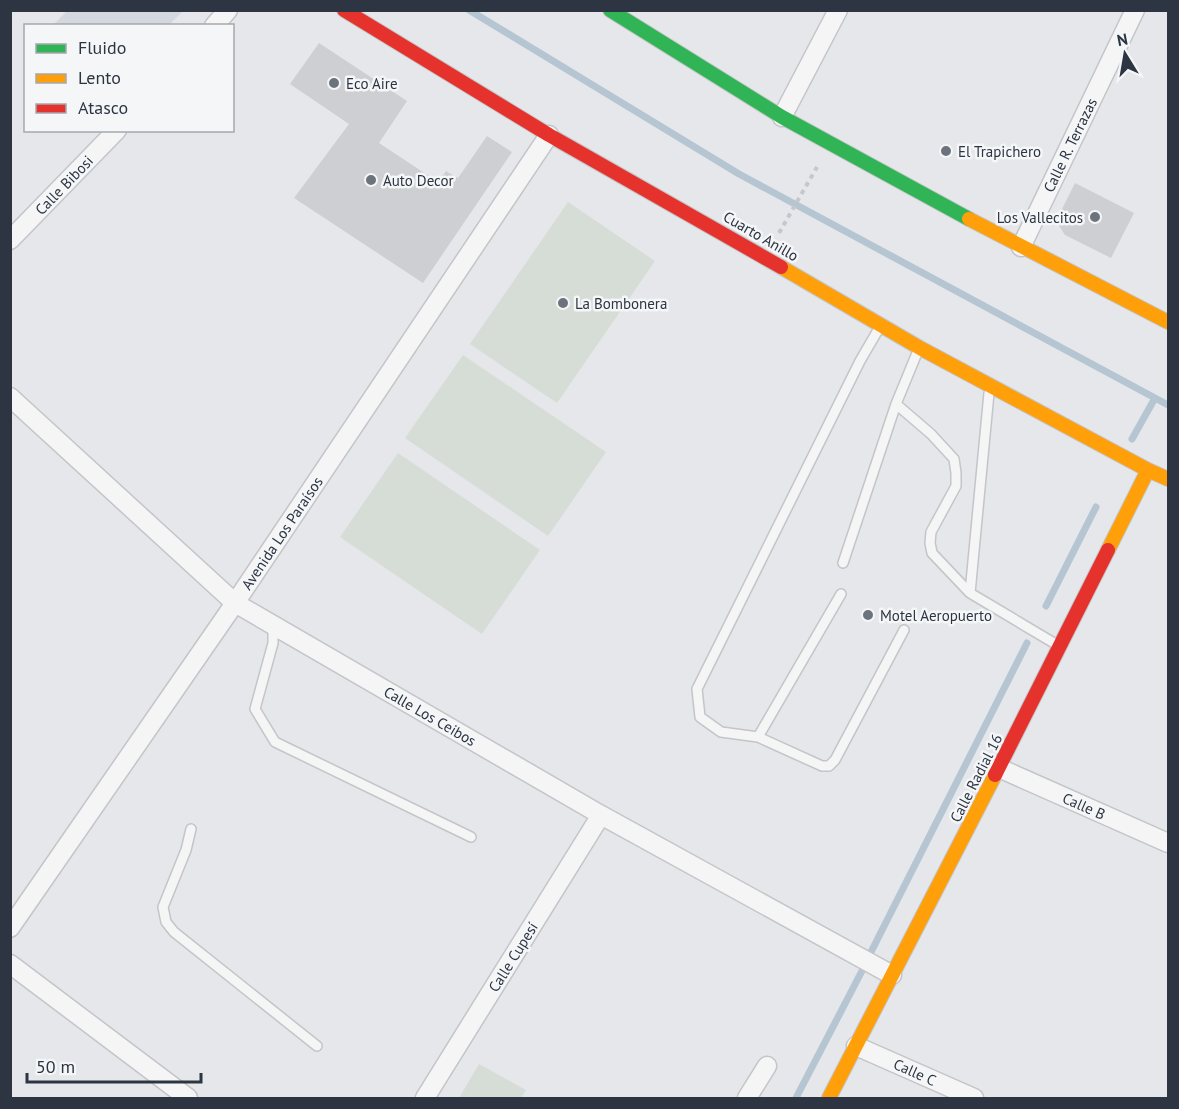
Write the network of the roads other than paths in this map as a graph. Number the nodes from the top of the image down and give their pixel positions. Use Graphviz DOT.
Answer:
graph roads {
  1 [pos="228,10"];
  2 [pos="344,10"];
  3 [pos="610,10"];
  4 [pos="838,10"];
  5 [pos="1135,10"];
  6 [pos="216,24"];
  7 [pos="782,117"];
  8 [pos="115,132"];
  9 [pos="549,135"];
  10 [pos="10,240"];
  11 [pos="1021,247"];
  12 [pos="1168,322"];
  13 [pos="880,325"];
  14 [pos="920,348"];
  15 [pos="990,384"];
  16 [pos="10,397"];
  17 [pos="896,404"];
  18 [pos="1148,470"];
  19 [pos="1168,479"];
  20 [pos="843,563"];
  21 [pos="970,593"];
  22 [pos="841,594"];
  23 [pos="235,603"];
  24 [pos="273,626"];
  25 [pos="904,630"];
  26 [pos="1061,647"];
  27 [pos="758,737"];
  28 [pos="999,768"];
  29 [pos="601,815"];
  30 [pos="191,829"];
  31 [pos="471,837"];
  32 [pos="1168,843"];
  33 [pos="10,928"];
  34 [pos="10,964"];
  35 [pos="892,975"];
  36 [pos="317,1046"];
  37 [pos="856,1046"];
  38 [pos="767,1066"];
  39 [pos="188,1098"];
  40 [pos="425,1098"];
  41 [pos="747,1098"];
  42 [pos="829,1098"];
  43 [pos="974,1098"];
  1 -- 6 [label="street"];
  2 -- 9 [label="main road, Cuarto Anillo"];
  3 -- 7 [label="main road"];
  4 -- 7 [label="street"];
  5 -- 11 [label="street, Calle R. Terrazas"];
  7 -- 11 [label="main road"];
  8 -- 10 [label="street, Calle Bibosi"];
  9 -- 13 [label="main road, Cuarto Anillo"];
  9 -- 23 [label="street, Avenida Los Paraísos"];
  11 -- 12 [label="main road"];
  13 -- 14 [label="main road, Cuarto Anillo"];
  13 -- 27 [label="lane"];
  14 -- 15 [label="main road, Cuarto Anillo"];
  14 -- 17 [label="lane"];
  15 -- 18 [label="main road, Cuarto Anillo"];
  15 -- 21 [label="lane"];
  16 -- 23 [label="street, Calle Los Ceibos"];
  17 -- 20 [label="lane"];
  17 -- 21 [label="lane"];
  18 -- 19 [label="main road, Cuarto Anillo"];
  18 -- 26 [label="main road, Calle Radial 16"];
  21 -- 26 [label="lane"];
  22 -- 27 [label="lane"];
  23 -- 24 [label="street, Calle Los Ceibos"];
  23 -- 33 [label="street, Avenida Los Paraísos"];
  24 -- 29 [label="street, Calle Los Ceibos"];
  24 -- 31 [label="lane"];
  25 -- 27 [label="lane"];
  26 -- 28 [label="main road, Calle Radial 16"];
  28 -- 32 [label="street, Calle B"];
  28 -- 35 [label="main road, Calle Radial 16"];
  29 -- 35 [label="street, Calle Los Ceibos"];
  29 -- 40 [label="street, Calle Cupesí"];
  30 -- 36 [label="lane"];
  34 -- 39 [label="street"];
  35 -- 37 [label="main road, Calle Radial 16"];
  37 -- 42 [label="main road, Calle Radial 16"];
  37 -- 43 [label="street, Calle C"];
  38 -- 41 [label="street"];
}
